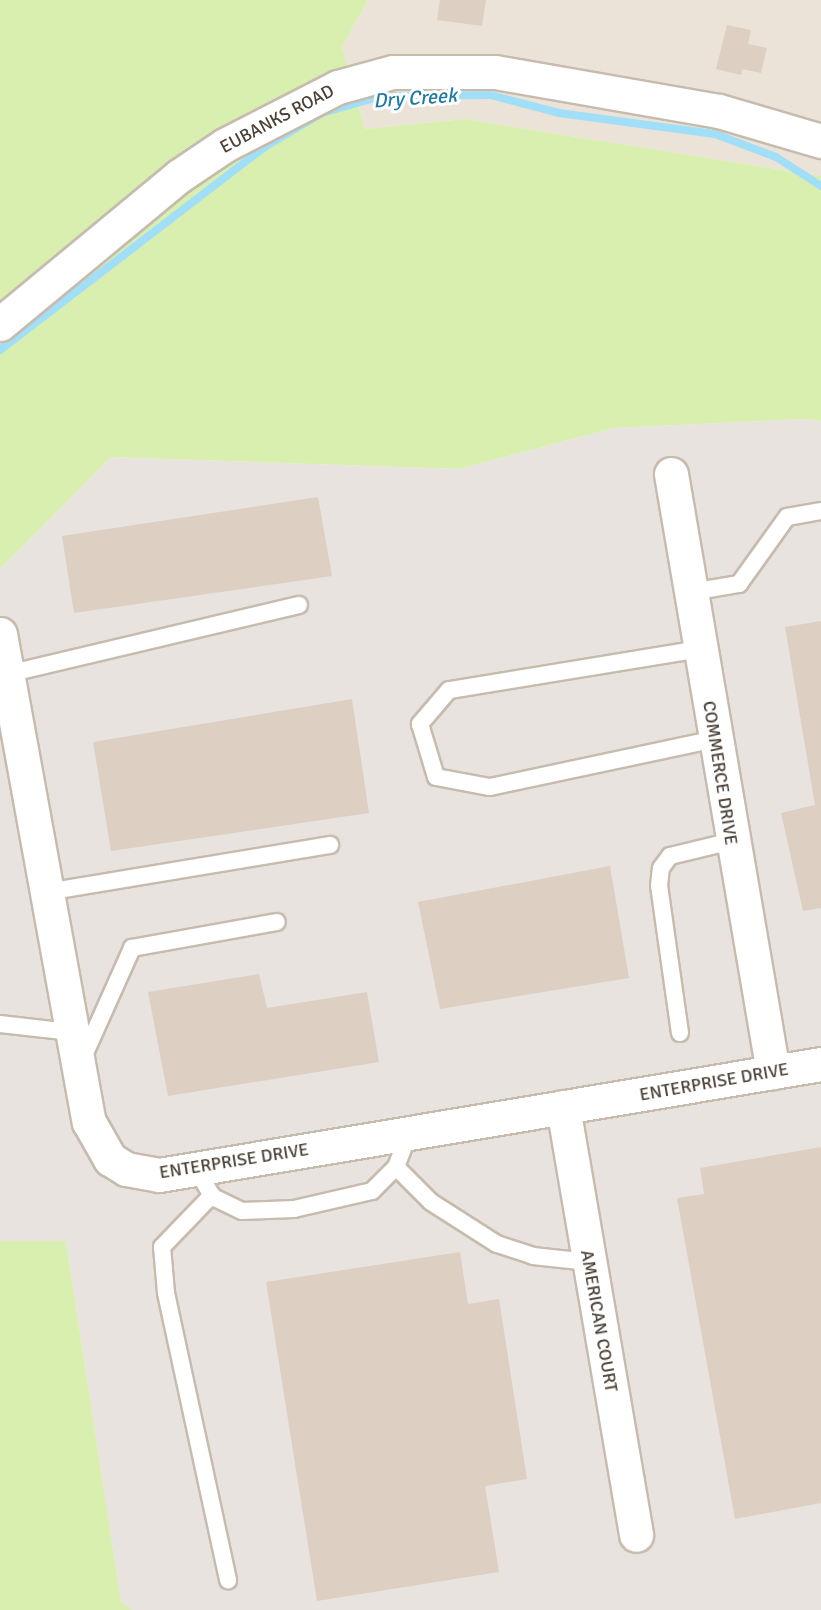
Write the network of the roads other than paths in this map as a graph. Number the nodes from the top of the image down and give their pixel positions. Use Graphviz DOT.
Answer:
graph roads {
  1 [pos="821,141"];
  2 [pos="0,324"];
  3 [pos="671,474"];
  4 [pos="821,511"];
  5 [pos="691,592"];
  6 [pos="299,605"];
  7 [pos="0,636"];
  8 [pos="700,649"];
  9 [pos="7,674"];
  10 [pos="715,739"];
  11 [pos="732,841"];
  12 [pos="330,845"];
  13 [pos="46,892"];
  14 [pos="277,922"];
  15 [pos="0,1024"];
  16 [pos="70,1032"];
  17 [pos="680,1034"];
  18 [pos="821,1064"];
  19 [pos="78,1069"];
  20 [pos="773,1072"];
  21 [pos="563,1107"];
  22 [pos="409,1133"];
  23 [pos="396,1167"];
  24 [pos="204,1182"];
  25 [pos="589,1262"];
  26 [pos="636,1535"];
  27 [pos="228,1580"];
  1 -- 2 [label="street, EUBANKS ROAD"];
  3 -- 5 [label="street, COMMERCE DRIVE"];
  4 -- 5 [label="lane"];
  5 -- 8 [label="street, COMMERCE DRIVE"];
  6 -- 9 [label="lane"];
  7 -- 9 [label="street, ENTERPRISE DRIVE"];
  8 -- 10 [label="street, COMMERCE DRIVE"];
  8 -- 10 [label="lane"];
  9 -- 13 [label="street, ENTERPRISE DRIVE"];
  10 -- 11 [label="street, COMMERCE DRIVE"];
  11 -- 17 [label="lane"];
  11 -- 20 [label="street, COMMERCE DRIVE"];
  12 -- 13 [label="lane"];
  13 -- 16 [label="street, ENTERPRISE DRIVE"];
  14 -- 19 [label="lane"];
  15 -- 16 [label="lane"];
  16 -- 19 [label="street, ENTERPRISE DRIVE"];
  18 -- 20 [label="street, ENTERPRISE DRIVE"];
  19 -- 24 [label="street, ENTERPRISE DRIVE"];
  20 -- 21 [label="street, ENTERPRISE DRIVE"];
  21 -- 22 [label="street, ENTERPRISE DRIVE"];
  21 -- 25 [label="street, AMERICAN COURT"];
  22 -- 23 [label="lane"];
  22 -- 24 [label="street, ENTERPRISE DRIVE"];
  23 -- 24 [label="lane"];
  23 -- 25 [label="lane"];
  24 -- 27 [label="lane"];
  25 -- 26 [label="street, AMERICAN COURT"];
}
